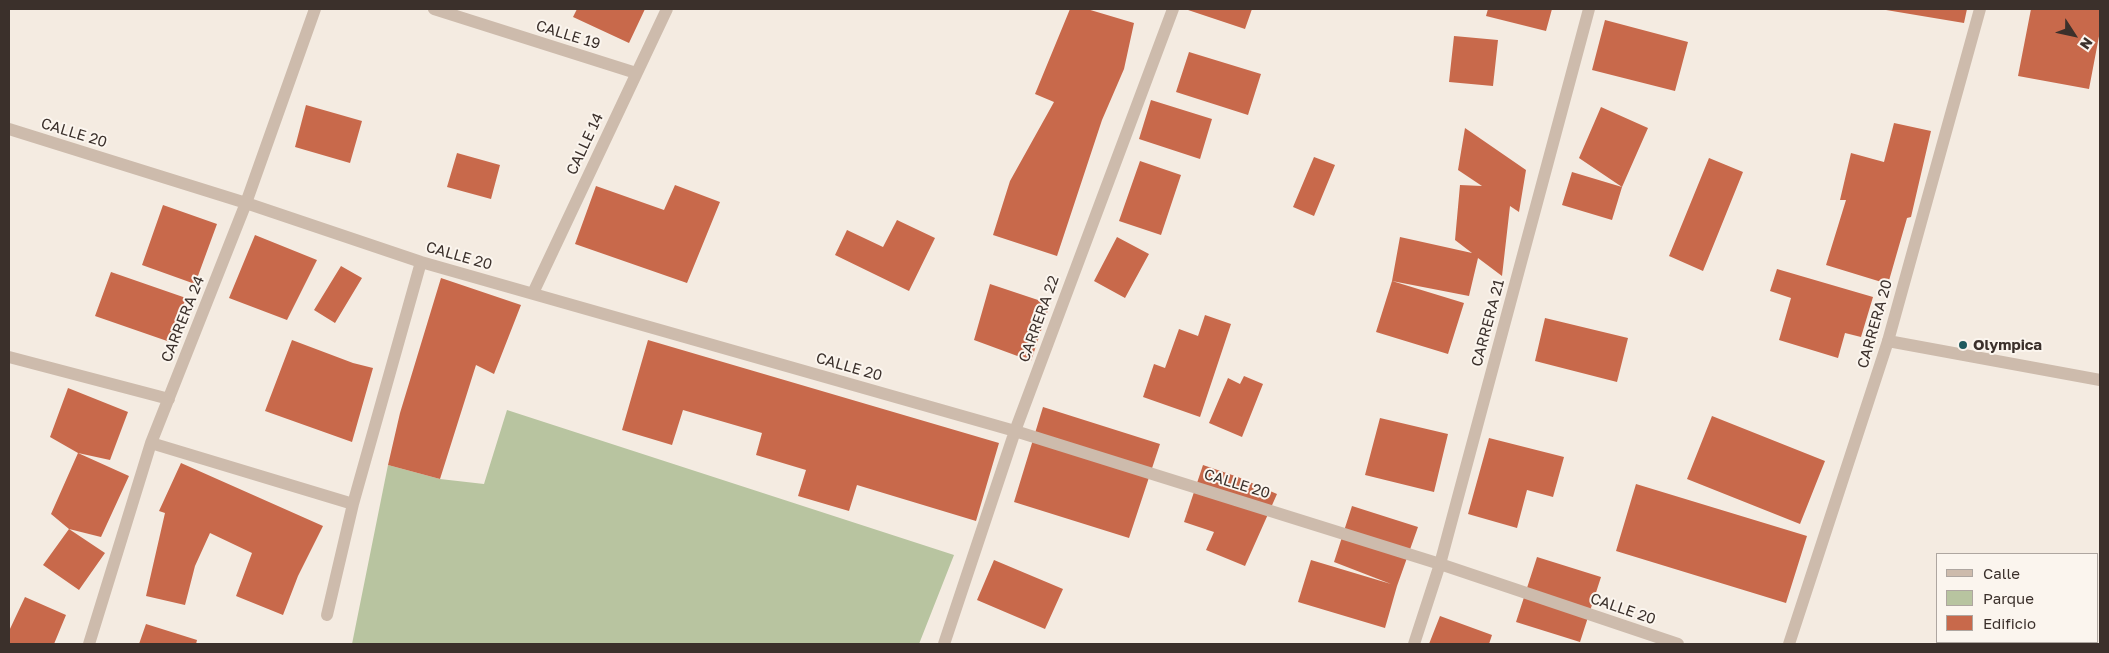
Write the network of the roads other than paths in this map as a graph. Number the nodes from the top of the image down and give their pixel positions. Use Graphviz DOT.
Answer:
graph roads {
  1 [pos="315,9"];
  2 [pos="434,9"];
  3 [pos="667,9"];
  4 [pos="1173,9"];
  5 [pos="1590,9"];
  6 [pos="1980,9"];
  7 [pos="636,73"];
  8 [pos="9,129"];
  9 [pos="246,203"];
  10 [pos="421,262"];
  11 [pos="533,293"];
  12 [pos="1888,341"];
  13 [pos="9,356"];
  14 [pos="2100,380"];
  15 [pos="169,398"];
  16 [pos="1015,431"];
  17 [pos="151,443"];
  18 [pos="353,504"];
  19 [pos="1440,564"];
  20 [pos="327,615"];
  21 [pos="89,644"];
  22 [pos="944,644"];
  23 [pos="1414,644"];
  24 [pos="1678,644"];
  25 [pos="1789,644"];
  1 -- 9 [label="street, CARRERA 24"];
  2 -- 7 [label="street, CALLE 19"];
  3 -- 7 [label="street, CALLE 14"];
  4 -- 16 [label="street, CARRERA 22"];
  5 -- 19 [label="street, CARRERA 21"];
  6 -- 12 [label="street, CARRERA 20"];
  7 -- 11 [label="street, CALLE 14"];
  8 -- 9 [label="street, CALLE 20"];
  9 -- 10 [label="street, CALLE 20"];
  9 -- 15 [label="street, CARRERA 24"];
  10 -- 11 [label="street, CALLE 20"];
  10 -- 18 [label="street"];
  11 -- 16 [label="street, CALLE 20"];
  12 -- 14 [label="street"];
  12 -- 25 [label="street, CARRERA 20"];
  13 -- 15 [label="street"];
  15 -- 17 [label="street, CARRERA 24"];
  16 -- 19 [label="street, CALLE 20"];
  16 -- 22 [label="street, CARRERA 22"];
  17 -- 18 [label="street"];
  17 -- 21 [label="street, CARRERA 24"];
  18 -- 20 [label="street"];
  19 -- 23 [label="street, CARRERA 21"];
  19 -- 24 [label="street, CALLE 20"];
}
